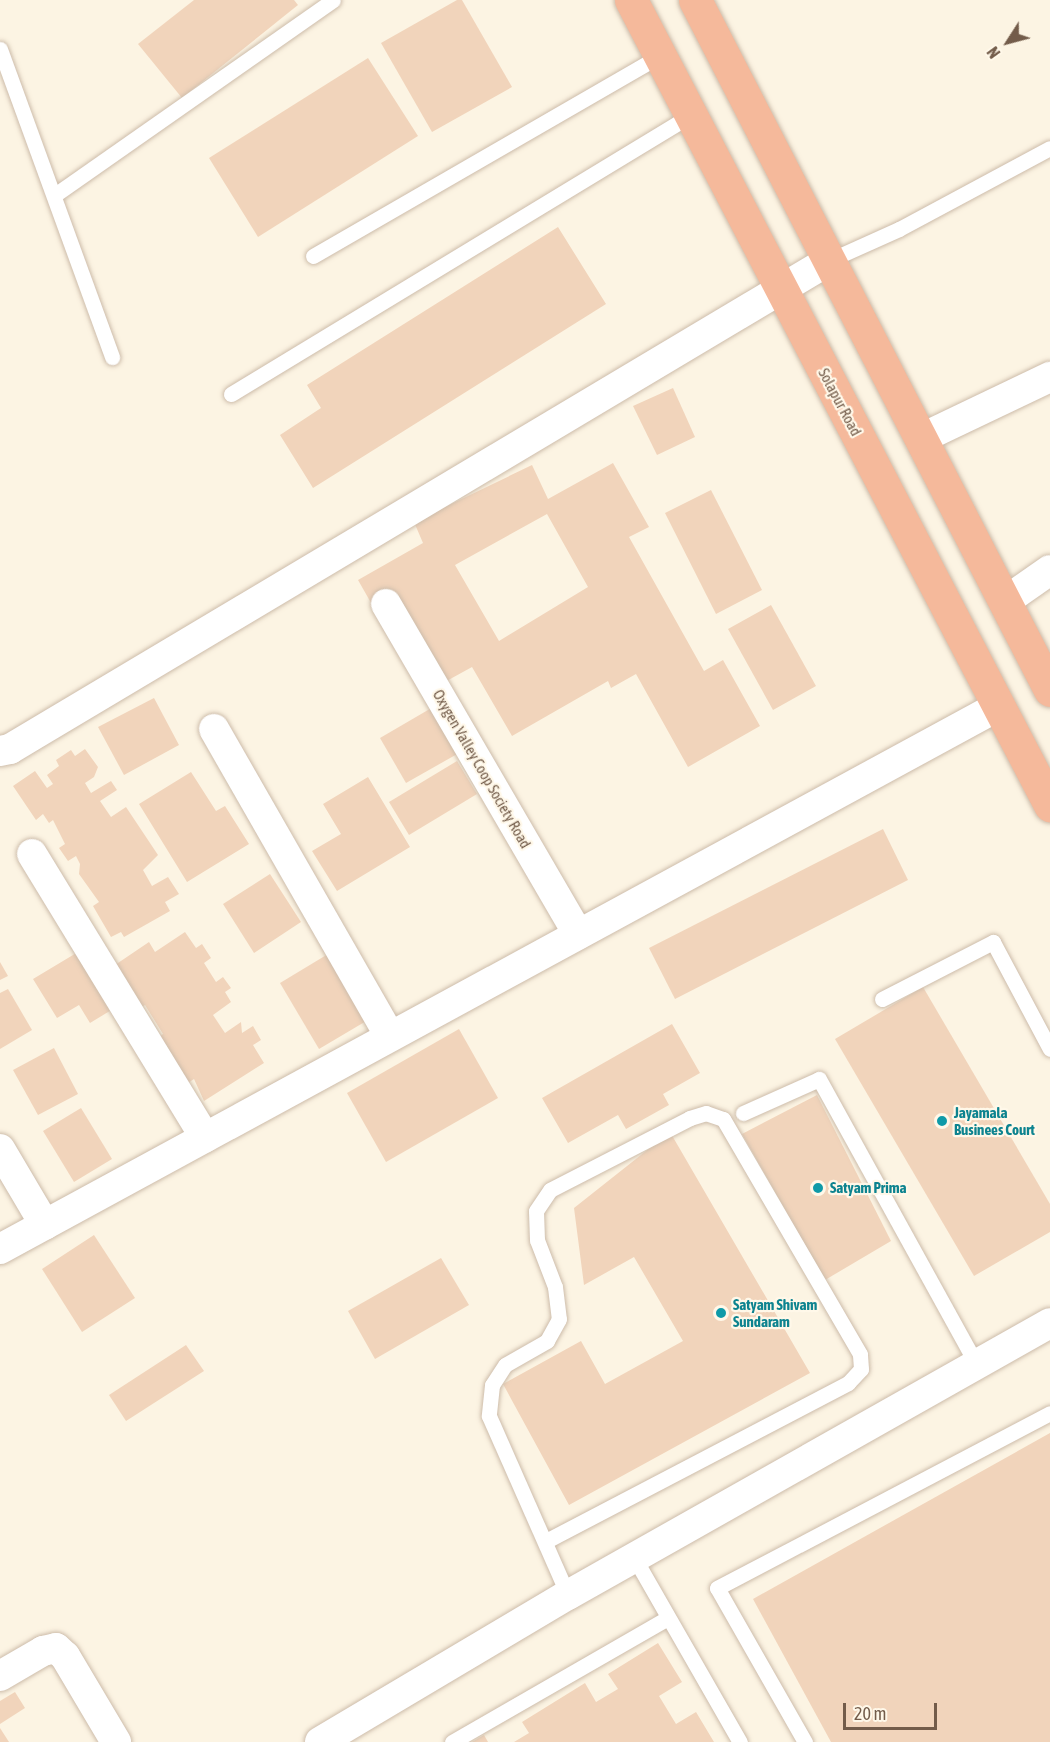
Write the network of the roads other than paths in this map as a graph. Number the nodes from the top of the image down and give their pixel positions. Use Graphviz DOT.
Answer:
graph roads {
  1 [pos="333,0"];
  2 [pos="631,0"];
  3 [pos="695,0"];
  4 [pos="0,49"];
  5 [pos="660,56"];
  6 [pos="691,115"];
  7 [pos="1050,148"];
  8 [pos="56,194"];
  9 [pos="313,256"];
  10 [pos="830,260"];
  11 [pos="780,287"];
  12 [pos="112,357"];
  13 [pos="1050,377"];
  14 [pos="231,394"];
  15 [pos="922,438"];
  16 [pos="1050,570"];
  17 [pos="1007,600"];
  18 [pos="386,604"];
  19 [pos="1050,690"];
  20 [pos="999,706"];
  21 [pos="213,729"];
  22 [pos="0,751"];
  23 [pos="1050,805"];
  24 [pos="32,854"];
  25 [pos="578,934"];
  26 [pos="882,999"];
  27 [pos="390,1036"];
  28 [pos="1050,1049"];
  29 [pos="743,1113"];
  30 [pos="205,1137"];
  31 [pos="0,1149"];
  32 [pos="45,1225"];
  33 [pos="0,1249"];
  34 [pos="1050,1323"];
  35 [pos="977,1365"];
  36 [pos="1050,1413"];
  37 [pos="546,1541"];
  38 [pos="635,1559"];
  39 [pos="568,1595"];
  40 [pos="669,1618"];
  41 [pos="12,1670"];
  42 [pos="116,1742"];
  43 [pos="320,1742"];
  44 [pos="452,1742"];
  45 [pos="740,1742"];
  46 [pos="805,1742"];
  1 -- 8 [label="lane"];
  2 -- 5 [label="highway, Solapur Road"];
  3 -- 10 [label="highway"];
  4 -- 8 [label="lane"];
  5 -- 6 [label="highway, Solapur Road"];
  5 -- 9 [label="lane"];
  6 -- 11 [label="highway, Solapur Road"];
  6 -- 14 [label="lane"];
  7 -- 10 [label="lane"];
  8 -- 12 [label="lane"];
  10 -- 11 [label="street"];
  10 -- 15 [label="highway"];
  11 -- 20 [label="highway, Solapur Road"];
  11 -- 22 [label="street"];
  13 -- 15 [label="street"];
  15 -- 17 [label="highway"];
  16 -- 17 [label="street"];
  17 -- 19 [label="highway"];
  18 -- 25 [label="street, Oxygen Valley Coop Society Road"];
  20 -- 23 [label="highway, Solapur Road"];
  20 -- 25 [label="street"];
  21 -- 27 [label="street"];
  24 -- 30 [label="street"];
  25 -- 27 [label="street"];
  26 -- 28 [label="lane"];
  27 -- 30 [label="street"];
  29 -- 35 [label="lane"];
  30 -- 32 [label="street"];
  31 -- 32 [label="street"];
  32 -- 33 [label="street"];
  34 -- 35 [label="street"];
  35 -- 38 [label="street"];
  36 -- 46 [label="lane"];
  37 -- 37 [label="lane"];
  37 -- 39 [label="lane"];
  38 -- 39 [label="street"];
  38 -- 40 [label="lane"];
  39 -- 43 [label="street"];
  40 -- 44 [label="lane"];
  40 -- 45 [label="lane"];
  41 -- 42 [label="street"];
}
